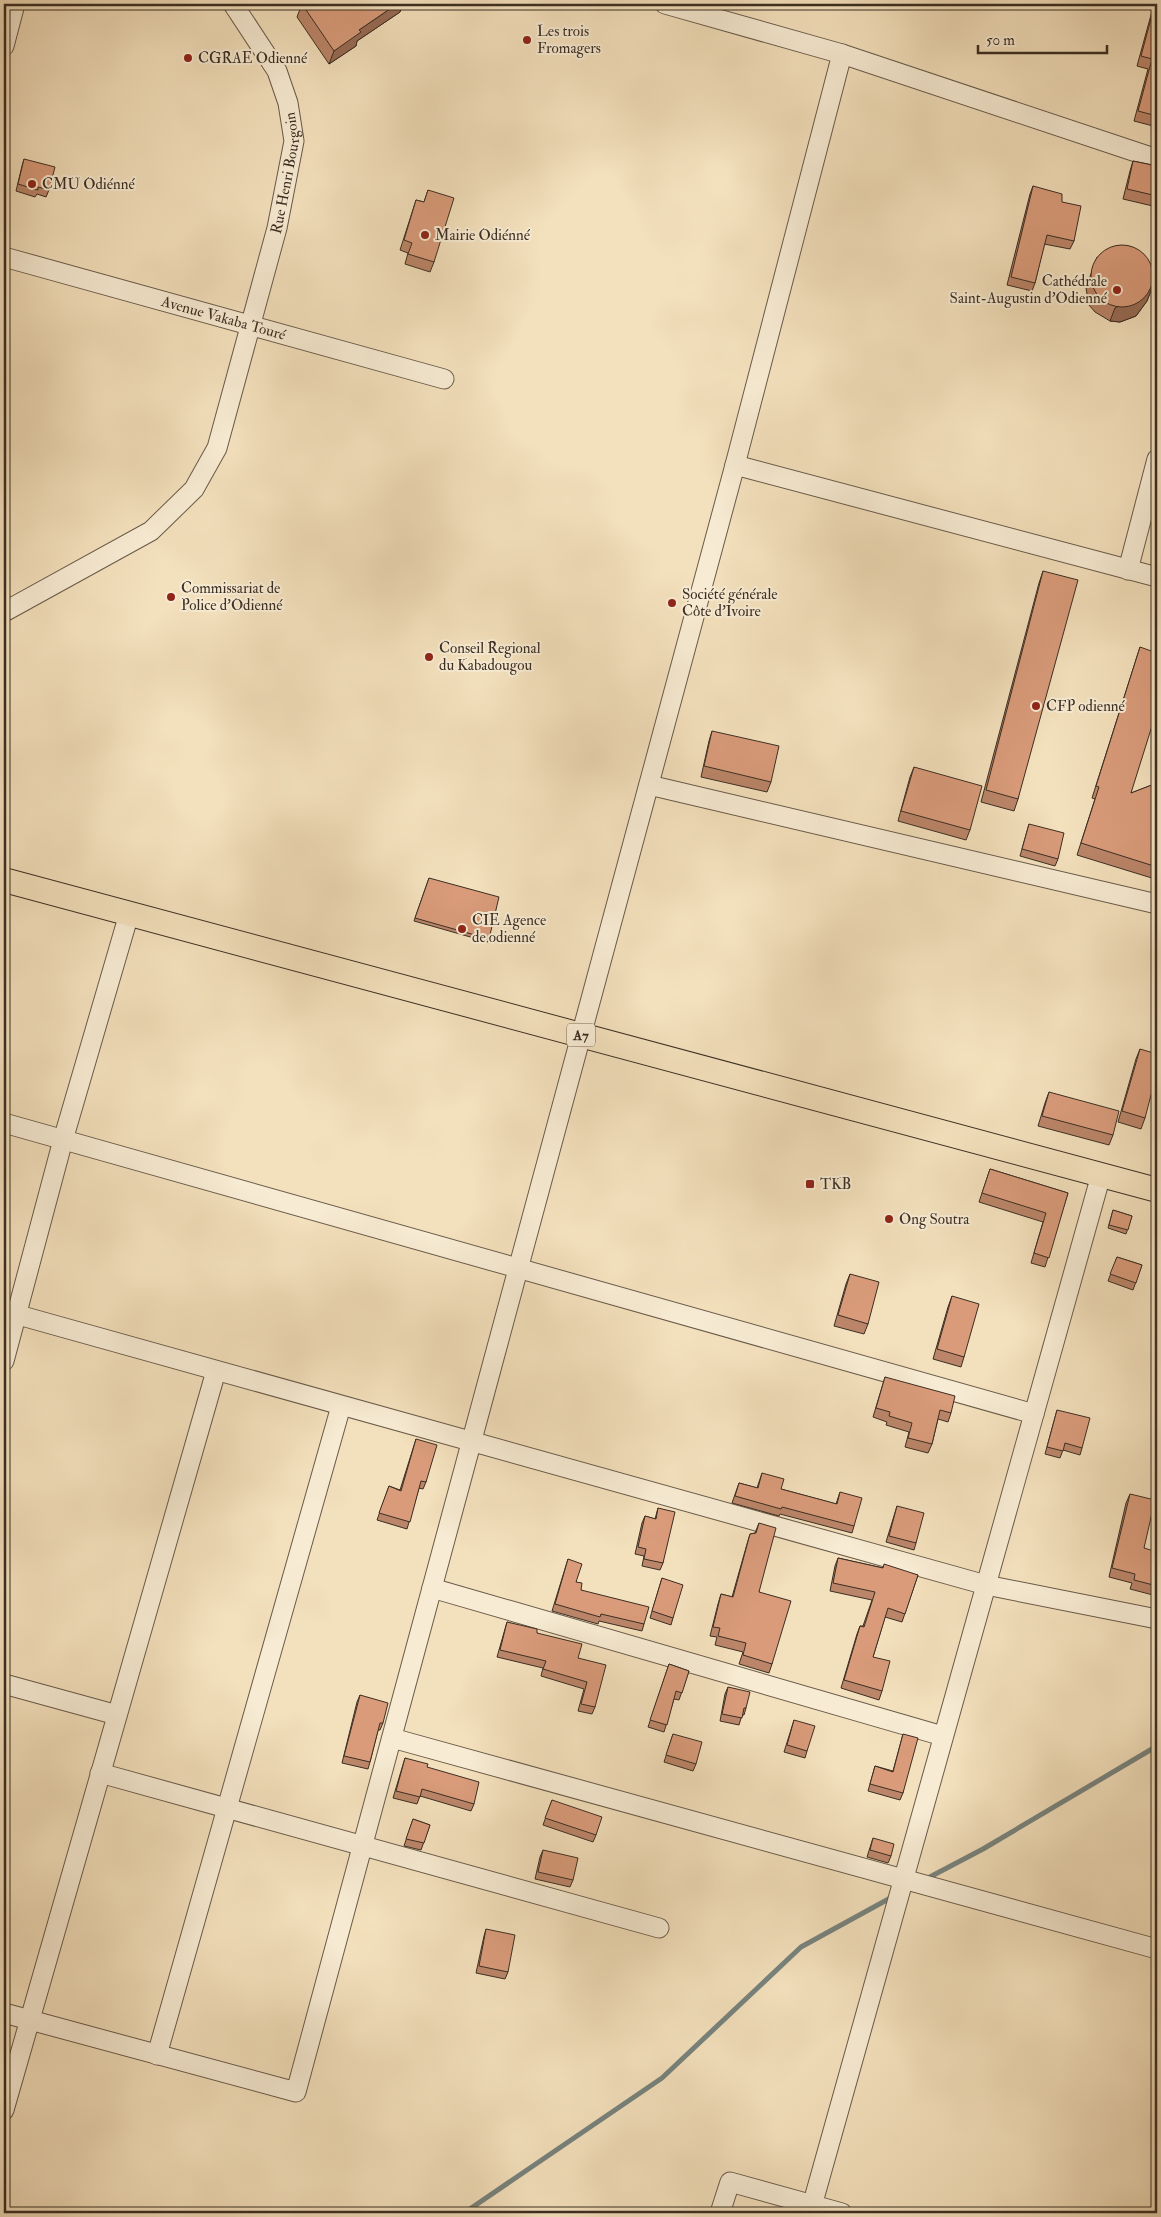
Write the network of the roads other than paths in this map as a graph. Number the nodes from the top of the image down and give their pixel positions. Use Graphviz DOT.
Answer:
graph roads {
  1 [pos="15,4"];
  2 [pos="233,4"];
  3 [pos="665,4"];
  4 [pos="4,46"];
  5 [pos="842,54"];
  6 [pos="1157,159"];
  7 [pos="4,257"];
  8 [pos="251,326"];
  9 [pos="444,379"];
  10 [pos="1157,459"];
  11 [pos="735,465"];
  12 [pos="1128,570"];
  13 [pos="1157,577"];
  14 [pos="4,612"];
  15 [pos="649,785"];
  16 [pos="4,880"];
  17 [pos="1157,904"];
  18 [pos="129,914"];
  19 [pos="581,1035"];
  20 [pos="4,1123"];
  21 [pos="63,1140"];
  22 [pos="1101,1175"];
  23 [pos="1157,1190"];
  24 [pos="518,1268"];
  25 [pos="10,1313"];
  26 [pos="4,1361"];
  27 [pos="216,1370"];
  28 [pos="341,1406"];
  29 [pos="1034,1414"];
  30 [pos="472,1442"];
  31 [pos="986,1585"];
  32 [pos="432,1588"];
  33 [pos="1157,1619"];
  34 [pos="4,1684"];
  35 [pos="117,1715"];
  36 [pos="944,1736"];
  37 [pos="392,1738"];
  38 [pos="100,1773"];
  39 [pos="227,1808"];
  40 [pos="363,1846"];
  41 [pos="904,1879"];
  42 [pos="659,1928"];
  43 [pos="1157,1949"];
  44 [pos="4,2013"];
  45 [pos="30,2020"];
  46 [pos="157,2054"];
  47 [pos="4,2110"];
  48 [pos="811,2209"];
  49 [pos="720,2213"];
  50 [pos="842,2213"];
  1 -- 4 [label="street"];
  2 -- 8 [label="street, Rue Henri Bourgoin"];
  3 -- 5 [label="street"];
  5 -- 6 [label="street"];
  5 -- 11 [label="street"];
  7 -- 8 [label="street, Avenue Vakaba Touré"];
  8 -- 9 [label="street, Avenue Vakaba Touré"];
  8 -- 14 [label="street, Rue Henri Bourgoin"];
  10 -- 12 [label="street"];
  11 -- 12 [label="street"];
  11 -- 15 [label="street"];
  12 -- 13 [label="street"];
  15 -- 17 [label="street"];
  15 -- 19 [label="street"];
  16 -- 18 [label="main road, A7"];
  18 -- 19 [label="main road, A7"];
  18 -- 21 [label="street"];
  19 -- 22 [label="main road, A7"];
  19 -- 24 [label="street"];
  20 -- 21 [label="street"];
  21 -- 24 [label="street"];
  21 -- 25 [label="street"];
  22 -- 23 [label="main road, A7"];
  22 -- 29 [label="street"];
  24 -- 29 [label="street"];
  24 -- 30 [label="street"];
  25 -- 26 [label="street"];
  25 -- 27 [label="street"];
  27 -- 28 [label="street"];
  27 -- 35 [label="street"];
  28 -- 30 [label="street"];
  28 -- 39 [label="street"];
  29 -- 31 [label="street"];
  30 -- 31 [label="street"];
  30 -- 32 [label="street"];
  31 -- 33 [label="street"];
  31 -- 36 [label="street"];
  32 -- 36 [label="street"];
  32 -- 37 [label="street"];
  34 -- 35 [label="street"];
  35 -- 38 [label="street"];
  36 -- 41 [label="street"];
  37 -- 40 [label="street"];
  37 -- 41 [label="street"];
  38 -- 39 [label="street"];
  38 -- 45 [label="street"];
  39 -- 40 [label="street"];
  39 -- 46 [label="street"];
  40 -- 42 [label="street"];
  40 -- 46 [label="street"];
  41 -- 43 [label="street"];
  41 -- 48 [label="street"];
  44 -- 45 [label="street"];
  45 -- 46 [label="street"];
  45 -- 47 [label="street"];
  48 -- 49 [label="street"];
  48 -- 50 [label="street"];
}
